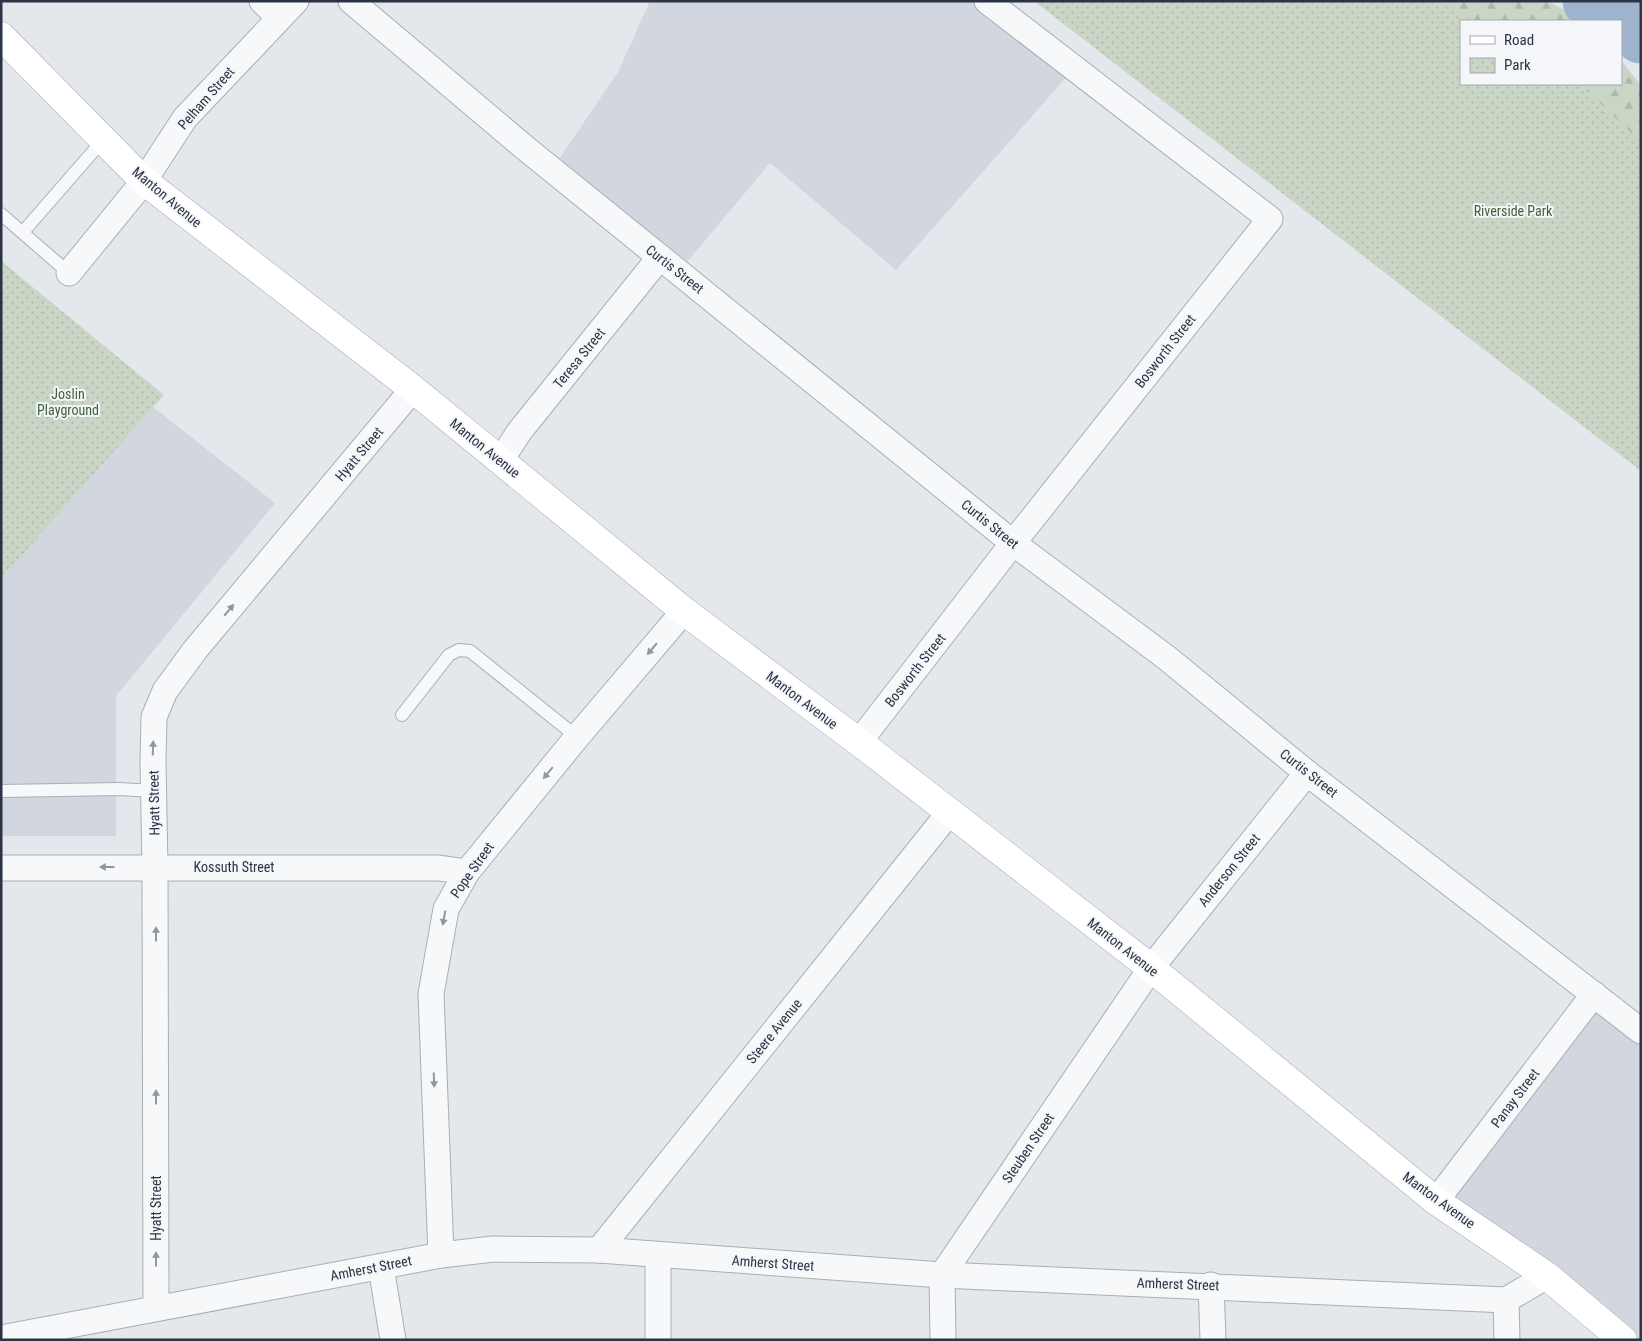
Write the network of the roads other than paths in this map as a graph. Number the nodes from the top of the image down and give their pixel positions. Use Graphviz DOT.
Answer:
graph roads {
  1 [pos="351,1"];
  2 [pos="987,1"];
  3 [pos="279,7"];
  4 [pos="1,36"];
  5 [pos="104,140"];
  6 [pos="144,181"];
  7 [pos="1,214"];
  8 [pos="23,232"];
  9 [pos="660,257"];
  10 [pos="69,273"];
  11 [pos="413,389"];
  12 [pos="501,460"];
  13 [pos="1013,543"];
  14 [pos="684,611"];
  15 [pos="402,715"];
  16 [pos="577,737"];
  17 [pos="859,742"];
  18 [pos="1307,773"];
  19 [pos="1,791"];
  20 [pos="154,791"];
  21 [pos="949,813"];
  22 [pos="155,866"];
  23 [pos="1,868"];
  24 [pos="467,872"];
  25 [pos="1151,968"];
  26 [pos="1594,994"];
  27 [pos="1641,1031"];
  28 [pos="1436,1201"];
  29 [pos="599,1250"];
  30 [pos="441,1255"];
  31 [pos="658,1255"];
  32 [pos="381,1267"];
  33 [pos="942,1275"];
  34 [pos="1547,1276"];
  35 [pos="1211,1285"];
  36 [pos="1506,1300"];
  37 [pos="156,1308"];
  38 [pos="42,1335"];
  39 [pos="1,1338"];
  40 [pos="393,1340"];
  41 [pos="658,1340"];
  42 [pos="943,1340"];
  43 [pos="1213,1340"];
  44 [pos="1506,1340"];
  45 [pos="1623,1340"];
  1 -- 9 [label="street, Curtis Street"];
  2 -- 13 [label="street, Bosworth Street"];
  3 -- 6 [label="street, Pelham Street"];
  4 -- 5 [label="main road, Manton Avenue"];
  5 -- 6 [label="main road, Manton Avenue"];
  5 -- 8 [label="lane"];
  6 -- 10 [label="street, Pelham Street"];
  6 -- 11 [label="main road, Manton Avenue"];
  7 -- 8 [label="lane"];
  8 -- 10 [label="lane"];
  9 -- 12 [label="street, Teresa Street"];
  9 -- 13 [label="street, Curtis Street"];
  11 -- 12 [label="main road, Manton Avenue"];
  20 -- 11 [label="street, Hyatt Street, one-way"];
  12 -- 14 [label="main road, Manton Avenue"];
  13 -- 17 [label="street, Bosworth Street"];
  13 -- 18 [label="street, Curtis Street"];
  14 -- 16 [label="street, Pope Street, one-way"];
  14 -- 17 [label="main road, Manton Avenue"];
  15 -- 16 [label="lane"];
  16 -- 24 [label="street, Pope Street, one-way"];
  17 -- 21 [label="main road, Manton Avenue"];
  18 -- 25 [label="street, Anderson Street"];
  18 -- 26 [label="street, Curtis Street"];
  19 -- 20 [label="lane"];
  20 -- 22 [label="street, Hyatt Street"];
  21 -- 25 [label="main road, Manton Avenue"];
  21 -- 29 [label="street, Steere Avenue"];
  22 -- 23 [label="street, Kossuth Street, one-way"];
  22 -- 24 [label="street, Kossuth Street"];
  37 -- 22 [label="street, Hyatt Street, one-way"];
  24 -- 30 [label="street, Pope Street, one-way"];
  25 -- 28 [label="main road, Manton Avenue"];
  25 -- 33 [label="street, Steuben Street"];
  26 -- 27 [label="street, Curtis Street"];
  26 -- 28 [label="street, Panay Street"];
  28 -- 34 [label="main road, Manton Avenue"];
  29 -- 30 [label="street, Amherst Street"];
  29 -- 31 [label="street, Amherst Street"];
  30 -- 32 [label="street, Amherst Street"];
  31 -- 33 [label="street, Amherst Street"];
  31 -- 41 [label="street"];
  32 -- 37 [label="street, Amherst Street"];
  32 -- 40 [label="street"];
  33 -- 35 [label="street, Amherst Street"];
  33 -- 42 [label="street"];
  34 -- 36 [label="street"];
  34 -- 45 [label="main road, Manton Avenue"];
  35 -- 36 [label="street, Amherst Street"];
  35 -- 43 [label="street"];
  36 -- 44 [label="street"];
  37 -- 38 [label="street, Amherst Street"];
  38 -- 39 [label="street, Amherst Street"];
}
